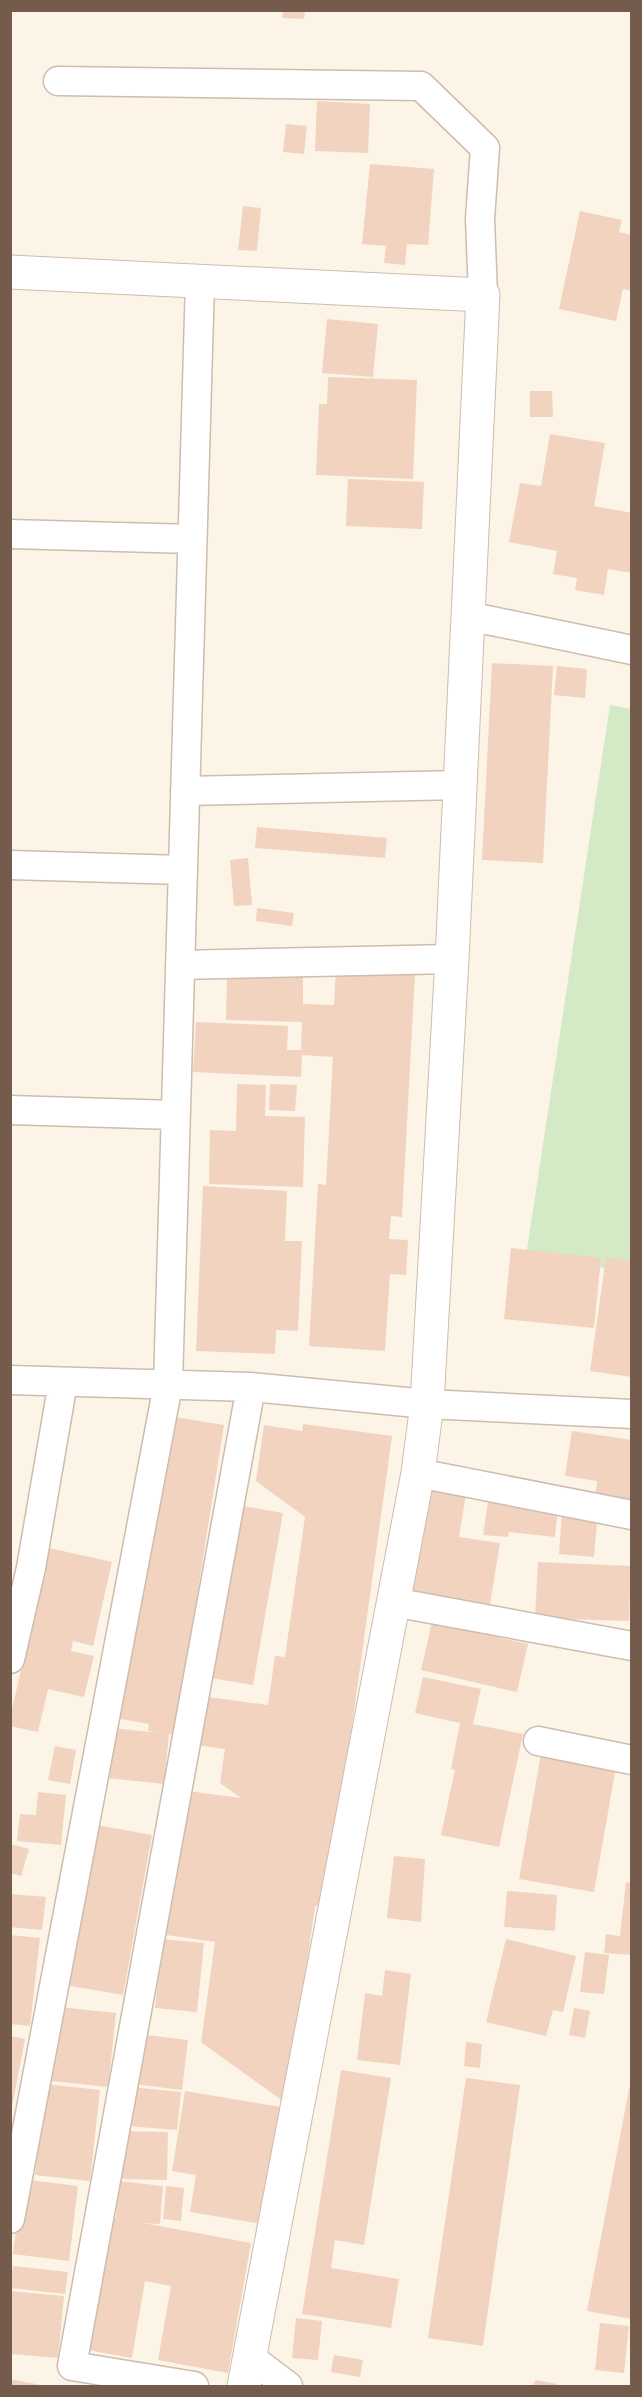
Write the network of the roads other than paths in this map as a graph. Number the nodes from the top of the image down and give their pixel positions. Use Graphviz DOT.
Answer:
graph roads {
  1 [pos="58,81"];
  2 [pos="10,272"];
  3 [pos="200,281"];
  4 [pos="483,295"];
  5 [pos="10,534"];
  6 [pos="192,539"];
  7 [pos="468,616"];
  8 [pos="632,650"];
  9 [pos="460,784"];
  10 [pos="185,791"];
  11 [pos="10,865"];
  12 [pos="183,870"];
  13 [pos="453,958"];
  14 [pos="180,965"];
  15 [pos="10,1110"];
  16 [pos="175,1115"];
  17 [pos="10,1380"];
  18 [pos="63,1382"];
  19 [pos="168,1385"];
  20 [pos="251,1387"];
  21 [pos="427,1404"];
  22 [pos="632,1414"];
  23 [pos="418,1473"];
  24 [pos="632,1515"];
  25 [pos="393,1602"];
  26 [pos="632,1646"];
  27 [pos="10,1659"];
  28 [pos="538,1741"];
  29 [pos="632,1760"];
  30 [pos="10,2218"];
  31 [pos="248,2372"];
  32 [pos="194,2386"];
  33 [pos="288,2386"];
  1 -- 4 [label="street"];
  2 -- 3 [label="street"];
  3 -- 4 [label="street"];
  3 -- 6 [label="street"];
  4 -- 7 [label="street"];
  5 -- 6 [label="street"];
  6 -- 10 [label="street"];
  7 -- 8 [label="street"];
  7 -- 9 [label="street"];
  9 -- 10 [label="street"];
  9 -- 13 [label="street"];
  10 -- 12 [label="street"];
  11 -- 12 [label="street"];
  12 -- 14 [label="street"];
  13 -- 14 [label="street"];
  13 -- 21 [label="street"];
  14 -- 16 [label="street"];
  15 -- 16 [label="street"];
  16 -- 19 [label="street"];
  17 -- 18 [label="street"];
  18 -- 19 [label="street"];
  18 -- 27 [label="street"];
  19 -- 20 [label="street"];
  19 -- 30 [label="street"];
  20 -- 21 [label="street"];
  20 -- 32 [label="street"];
  21 -- 22 [label="street"];
  21 -- 23 [label="street"];
  23 -- 24 [label="street"];
  23 -- 25 [label="street"];
  25 -- 26 [label="street"];
  25 -- 31 [label="street"];
  28 -- 29 [label="street"];
  31 -- 33 [label="street"];
}
